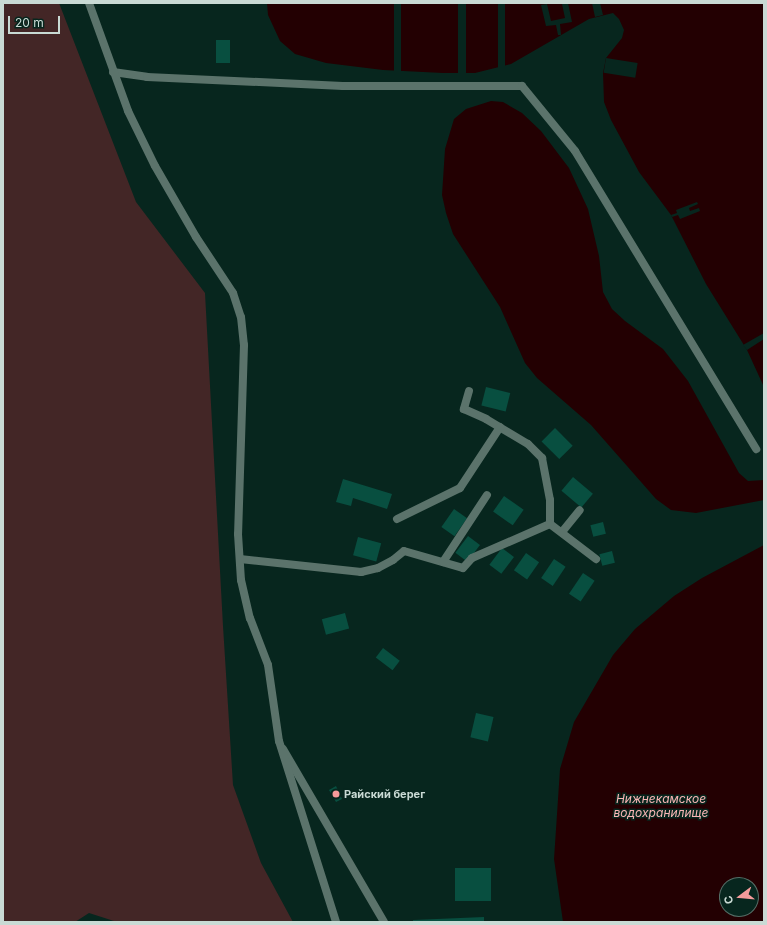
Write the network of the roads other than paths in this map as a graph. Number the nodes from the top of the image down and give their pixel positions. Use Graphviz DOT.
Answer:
graph roads {
  1 [pos="89,3"];
  2 [pos="114,72"];
  3 [pos="469,391"];
  4 [pos="500,427"];
  5 [pos="756,449"];
  6 [pos="487,495"];
  7 [pos="580,510"];
  8 [pos="397,519"];
  9 [pos="550,524"];
  10 [pos="562,532"];
  11 [pos="240,559"];
  12 [pos="596,559"];
  13 [pos="443,562"];
  14 [pos="279,741"];
  15 [pos="336,922"];
  16 [pos="384,922"];
  1 -- 2 [label="street"];
  2 -- 5 [label="street"];
  2 -- 11 [label="street"];
  3 -- 4 [label="street"];
  4 -- 8 [label="street"];
  4 -- 9 [label="street"];
  6 -- 13 [label="street"];
  7 -- 10 [label="street"];
  9 -- 10 [label="street"];
  9 -- 13 [label="street"];
  10 -- 12 [label="street"];
  11 -- 13 [label="street"];
  11 -- 14 [label="street"];
  14 -- 15 [label="street"];
  14 -- 16 [label="street"];
}
